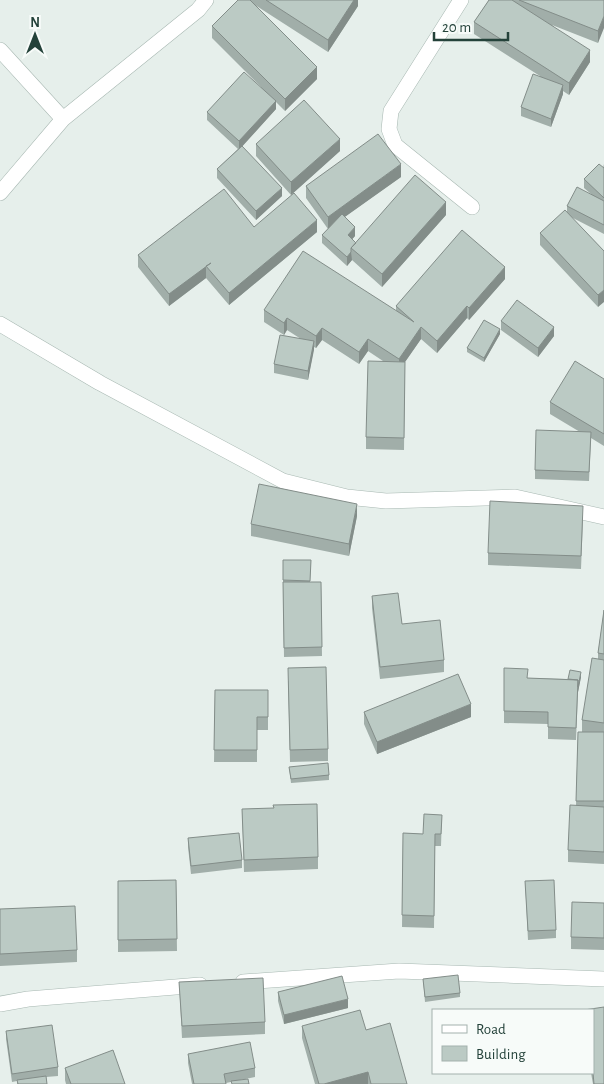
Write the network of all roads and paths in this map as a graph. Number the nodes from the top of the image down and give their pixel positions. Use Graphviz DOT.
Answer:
graph roads {
  1 [pos="206,0"];
  2 [pos="461,0"];
  3 [pos="0,50"];
  4 [pos="64,119"];
  5 [pos="0,193"];
  6 [pos="472,207"];
  7 [pos="0,324"];
  8 [pos="604,517"];
  9 [pos="604,979"];
  10 [pos="0,1004"];
  1 -- 4 [label="street"];
  2 -- 6 [label="street"];
  3 -- 4 [label="street"];
  4 -- 5 [label="street"];
  7 -- 8 [label="street"];
  9 -- 10 [label="street"];
}
